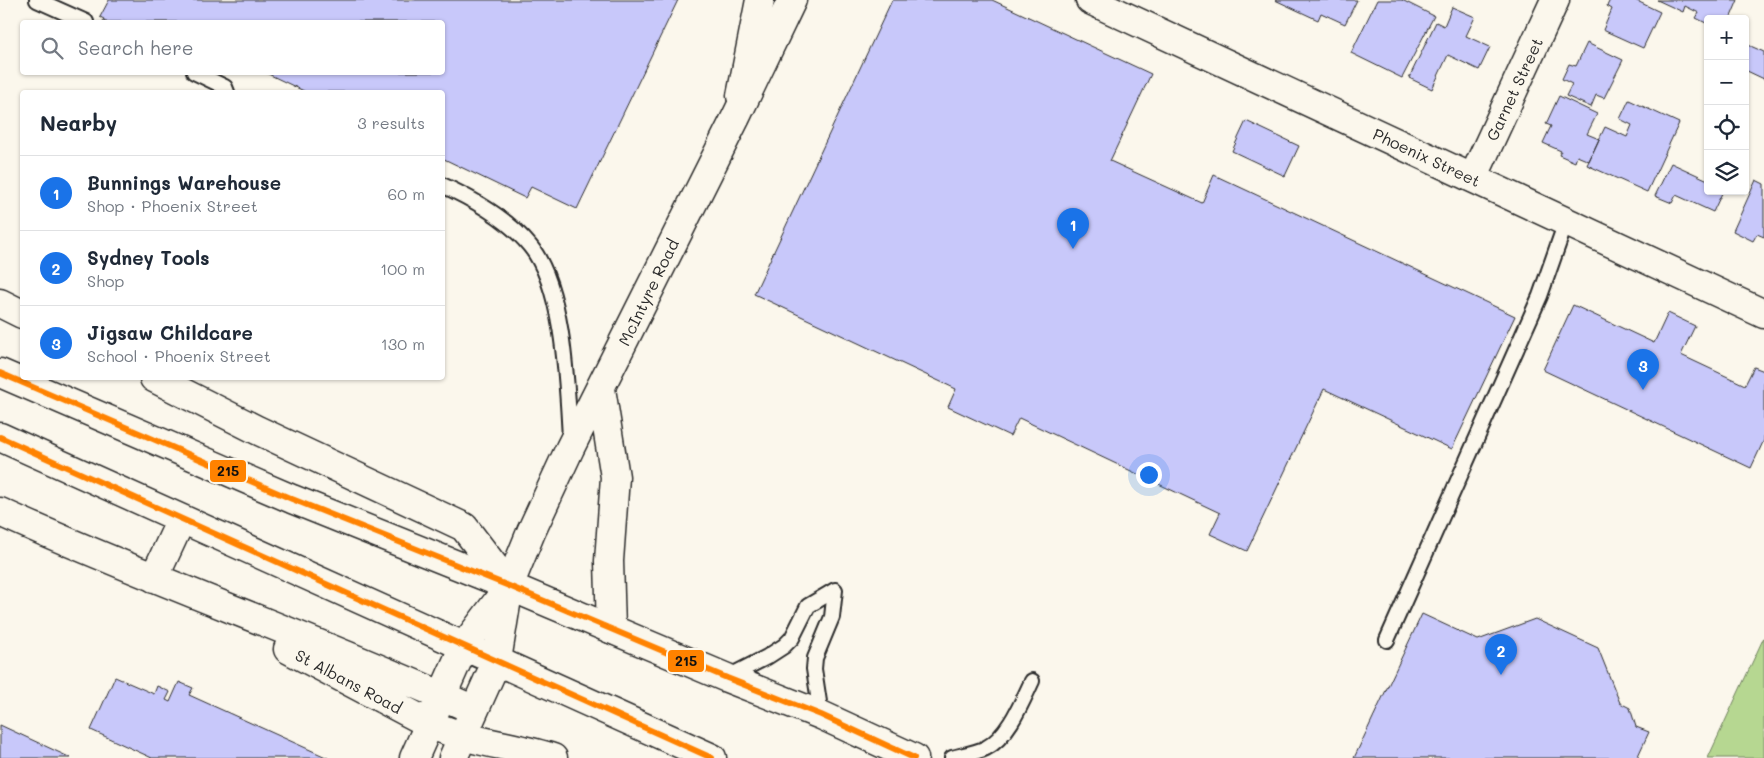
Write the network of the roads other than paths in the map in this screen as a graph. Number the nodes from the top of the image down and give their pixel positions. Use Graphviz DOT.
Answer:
graph roads {
  1 [pos="38,0"];
  2 [pos="760,0"];
  3 [pos="792,0"];
  4 [pos="1090,0"];
  5 [pos="1555,0"];
  6 [pos="82,20"];
  7 [pos="200,75"];
  8 [pos="226,90"];
  9 [pos="736,117"];
  10 [pos="1473,178"];
  11 [pos="445,187"];
  12 [pos="1566,222"];
  13 [pos="0,303"];
  14 [pos="20,313"];
  15 [pos="1764,314"];
  16 [pos="0,374"];
  17 [pos="163,380"];
  18 [pos="601,389"];
  19 [pos="0,437"];
  20 [pos="570,448"];
  21 [pos="0,512"];
  22 [pos="181,520"];
  23 [pos="154,578"];
  24 [pos="509,586"];
  25 [pos="611,629"];
  26 [pos="1387,640"];
  27 [pos="464,646"];
  28 [pos="497,660"];
  29 [pos="727,678"];
  30 [pos="1032,681"];
  31 [pos="443,695"];
  32 [pos="474,710"];
  33 [pos="822,715"];
  34 [pos="430,724"];
  35 [pos="457,747"];
  36 [pos="414,758"];
  37 [pos="553,758"];
  38 [pos="712,758"];
  39 [pos="914,758"];
  40 [pos="952,758"];
  1 -- 6 [label="lane"];
  2 -- 9 [label="main road"];
  3 -- 9 [label="main road, McIntyre Road"];
  4 -- 10 [label="main road, Phoenix Street"];
  5 -- 10 [label="main road, Garnet Street"];
  7 -- 8 [label="lane"];
  9 -- 18 [label="main road, McIntyre Road"];
  10 -- 12 [label="main road, Phoenix Street"];
  11 -- 20 [label="lane"];
  12 -- 15 [label="main road, Phoenix Street"];
  12 -- 26 [label="lane"];
  13 -- 14 [label="main road"];
  16 -- 24 [label="main road"];
  17 -- 24 [label="main road"];
  18 -- 20 [label="main road, McIntyre Road"];
  18 -- 25 [label="main road"];
  19 -- 22 [label="main road"];
  20 -- 24 [label="main road, McIntyre Road"];
  21 -- 23 [label="main road, St Albans Road"];
  22 -- 23 [label="main road"];
  22 -- 27 [label="main road"];
  23 -- 31 [label="main road, St Albans Road"];
  23 -- 34 [label="main road, St Albans Road"];
  24 -- 25 [label="main road"];
  24 -- 27 [label="main road"];
  24 -- 28 [label="main road"];
  25 -- 29 [label="main road"];
  27 -- 28 [label="main road"];
  27 -- 31 [label="main road"];
  28 -- 32 [label="main road"];
  28 -- 38 [label="main road"];
  29 -- 33 [label="main road"];
  29 -- 33 [label="lane"];
  30 -- 40 [label="lane"];
  31 -- 32 [label="main road, St Albans Road"];
  31 -- 34 [label="main road"];
  32 -- 35 [label="main road"];
  33 -- 39 [label="main road"];
  34 -- 35 [label="main road, St Albans Road"];
  34 -- 36 [label="main road"];
  35 -- 37 [label="main road, St Albans Road"];
}
